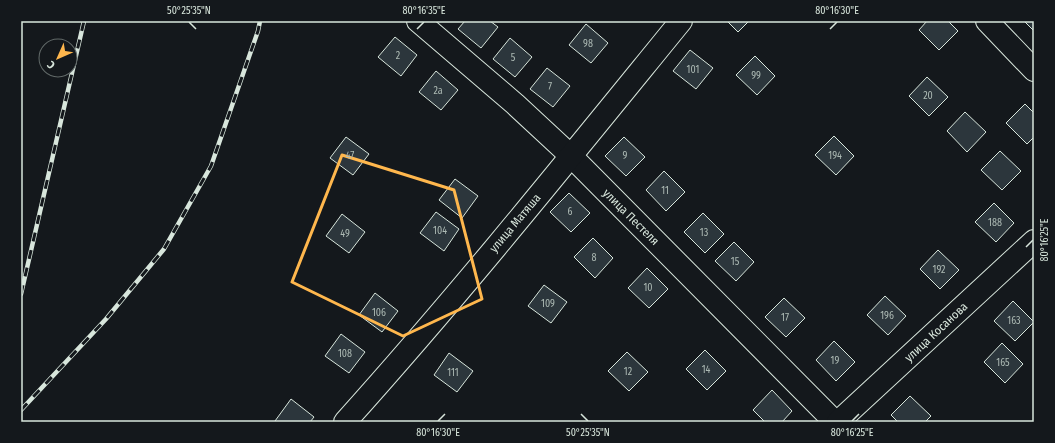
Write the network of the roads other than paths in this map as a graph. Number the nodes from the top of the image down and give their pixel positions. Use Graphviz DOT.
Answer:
graph roads {
  1 [pos="418,21"];
  2 [pos="681,21"];
  3 [pos="987,21"];
  4 [pos="1034,70"];
  5 [pos="571,156"];
  6 [pos="1034,242"];
  7 [pos="345,422"];
  8 [pos="835,422"];
  9 [pos="838,422"];
  1 -- 5 [label="street, улица Пестеля"];
  2 -- 5 [label="street, улица Матяша"];
  3 -- 4 [label="street"];
  5 -- 7 [label="street, улица Матяша"];
  5 -- 8 [label="street, улица Пестеля"];
  6 -- 9 [label="street, улица Косанова"];
}
